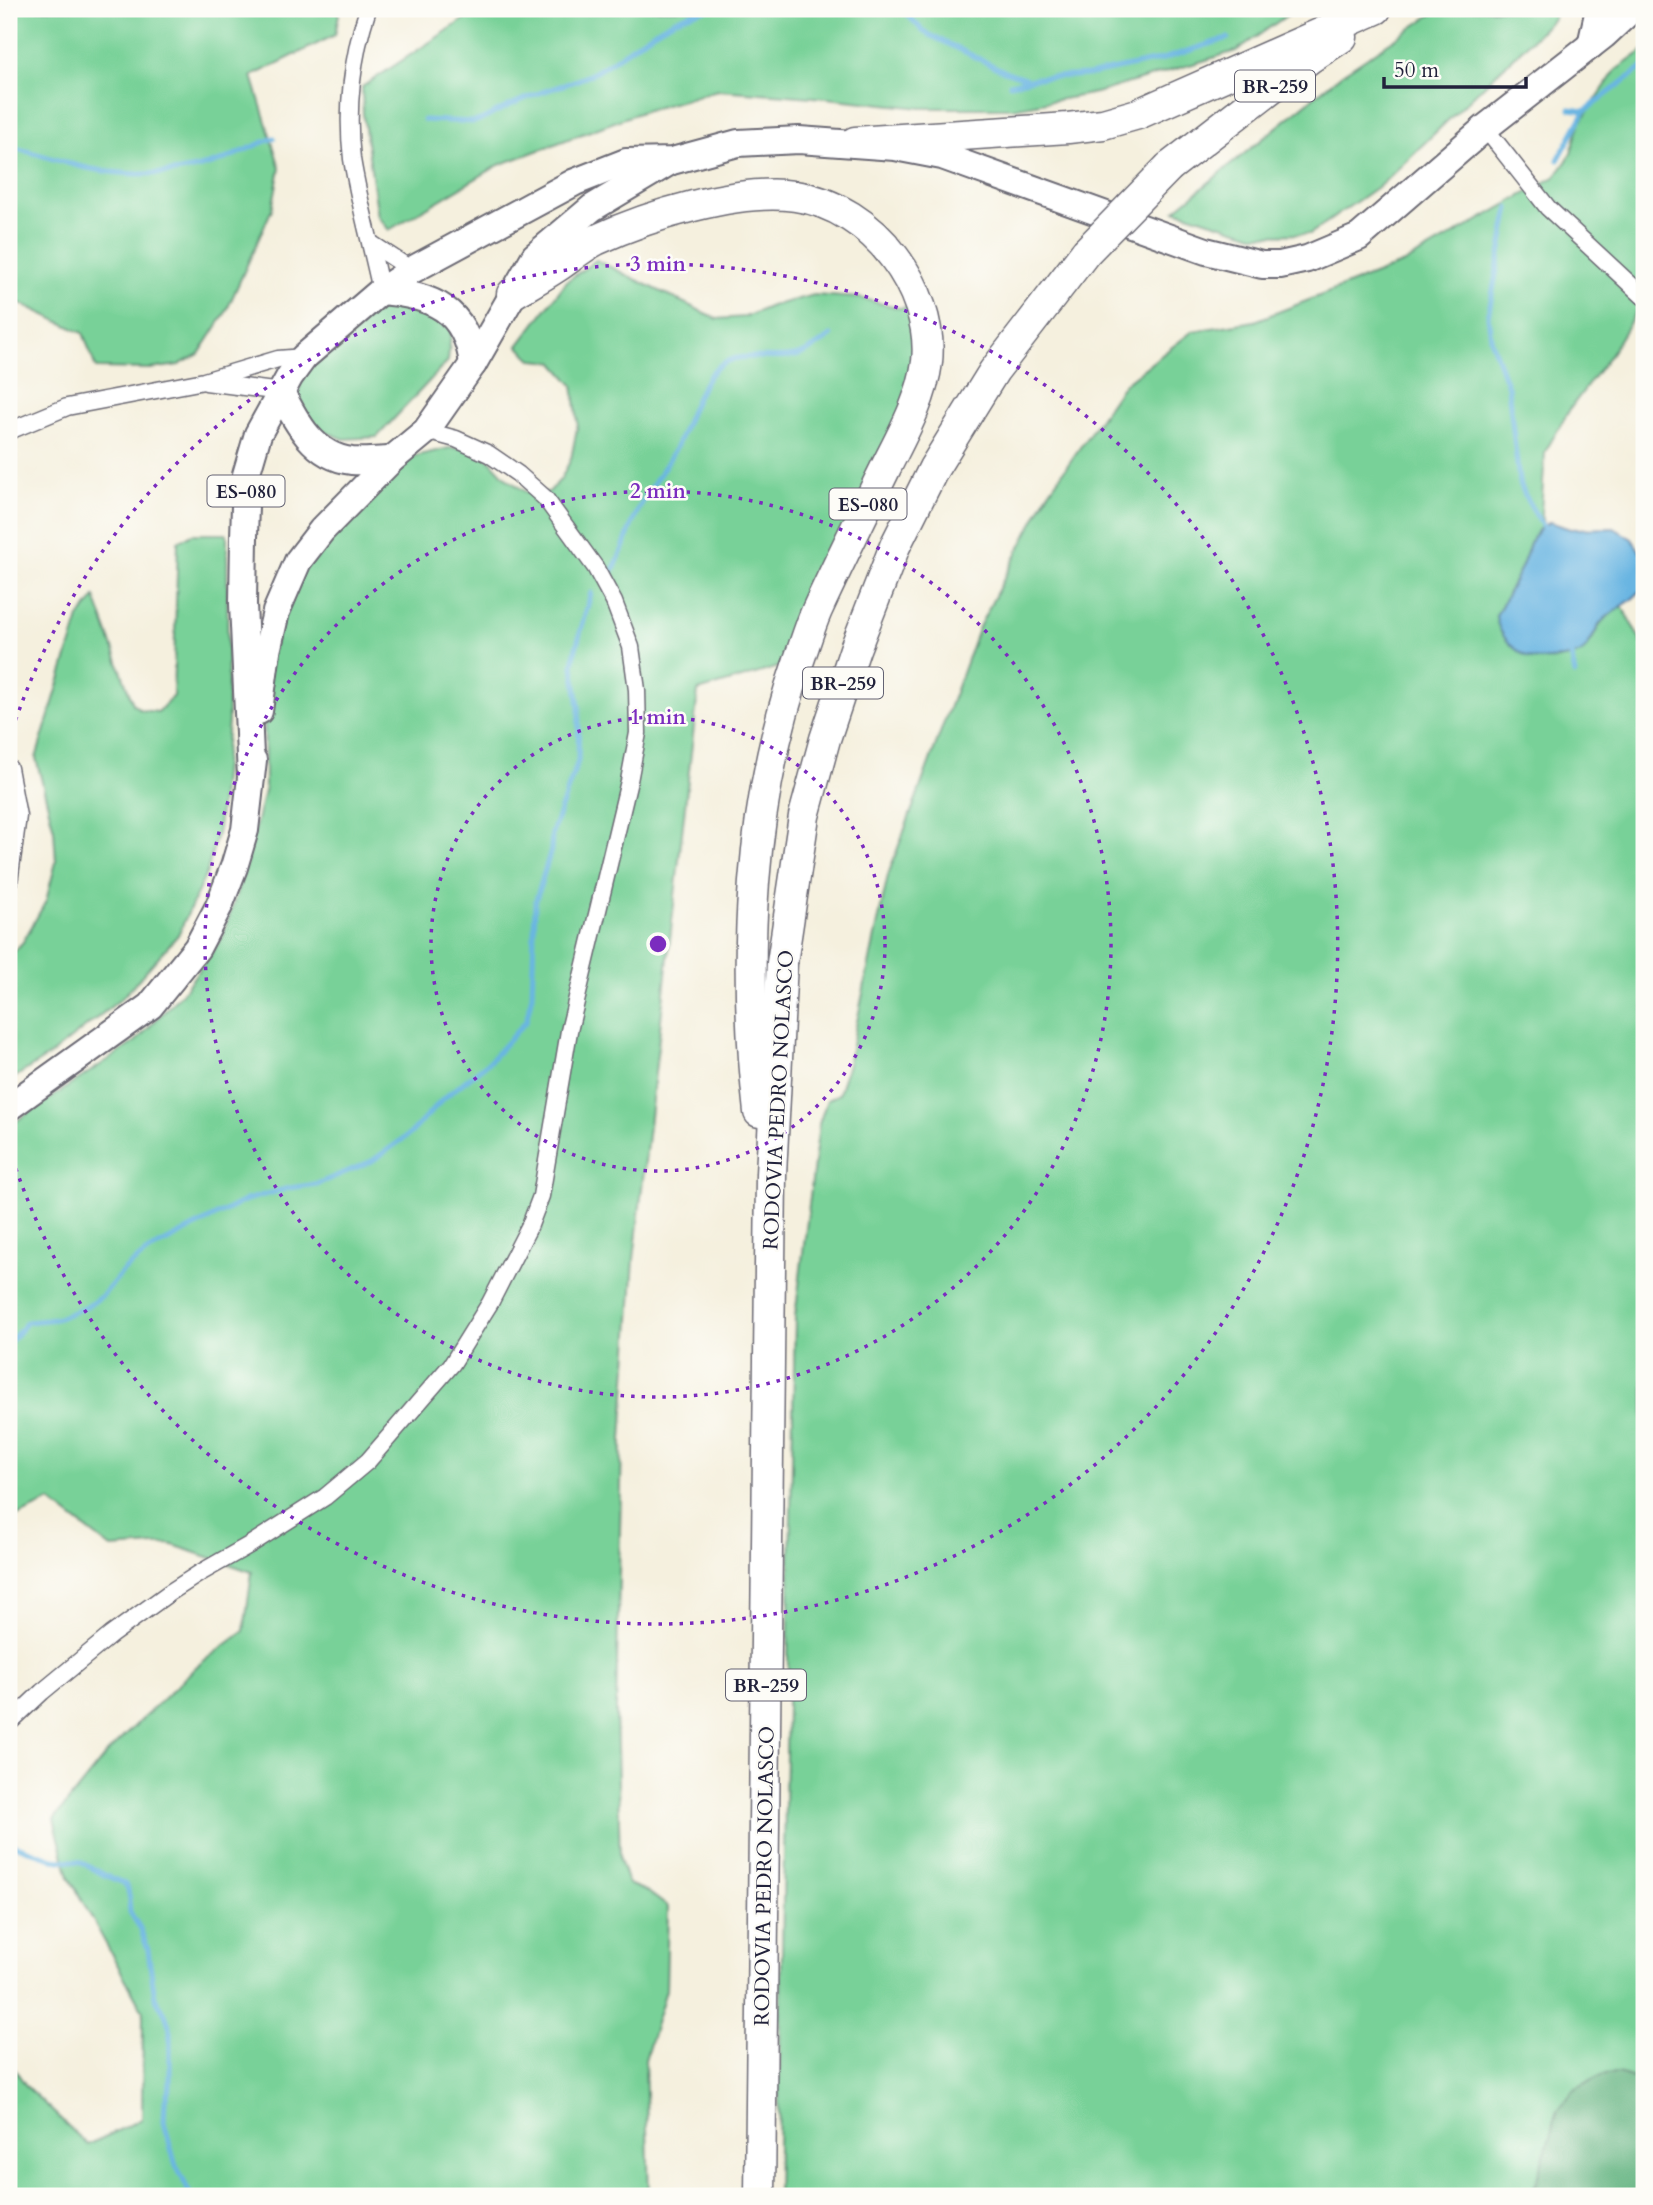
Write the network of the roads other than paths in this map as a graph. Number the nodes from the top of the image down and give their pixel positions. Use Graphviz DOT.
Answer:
graph roads {
  1 [pos="368,9"];
  2 [pos="1376,9"];
  3 [pos="1383,9"];
  4 [pos="1599,9"];
  5 [pos="1632,9"];
  6 [pos="1591,45"];
  7 [pos="1485,128"];
  8 [pos="855,142"];
  9 [pos="672,160"];
  10 [pos="372,244"];
  11 [pos="412,270"];
  12 [pos="381,291"];
  13 [pos="512,294"];
  14 [pos="1644,297"];
  15 [pos="304,357"];
  16 [pos="473,364"];
  17 [pos="204,382"];
  18 [pos="281,391"];
  19 [pos="9,431"];
  20 [pos="426,431"];
  21 [pos="391,460"];
  22 [pos="9,768"];
  23 [pos="251,777"];
  24 [pos="9,883"];
  25 [pos="9,1107"];
  26 [pos="771,1174"];
  27 [pos="9,1723"];
  28 [pos="760,2196"];
  1 -- 10 [label="street"];
  2 -- 8 [label="highway, ES-080"];
  3 -- 26 [label="highway, RODOVIA PEDRO NOLASCO / BR-259, bridge"];
  4 -- 6 [label="main road"];
  5 -- 6 [label="main road"];
  6 -- 7 [label="main road, ES-080"];
  7 -- 8 [label="main road, ES-080"];
  7 -- 14 [label="street"];
  8 -- 9 [label="main road, ES-080"];
  9 -- 11 [label="main road, ES-080"];
  9 -- 13 [label="main road, ES-080"];
  10 -- 11 [label="street"];
  10 -- 12 [label="street"];
  11 -- 12 [label="main road, ES-080"];
  12 -- 15 [label="main road, ES-080"];
  12 -- 16 [label="main road"];
  13 -- 16 [label="main road, ES-080"];
  13 -- 26 [label="highway, ES-080"];
  15 -- 17 [label="street"];
  15 -- 18 [label="main road, ES-080"];
  16 -- 20 [label="main road, ES-080"];
  17 -- 18 [label="street"];
  17 -- 19 [label="street"];
  18 -- 21 [label="main road"];
  18 -- 23 [label="main road, ES-080"];
  20 -- 21 [label="main road, ES-080"];
  20 -- 27 [label="street"];
  21 -- 23 [label="main road, ES-080"];
  22 -- 24 [label="street"];
  23 -- 25 [label="main road, ES-080"];
  26 -- 28 [label="highway, RODOVIA PEDRO NOLASCO / BR-259"];
}
